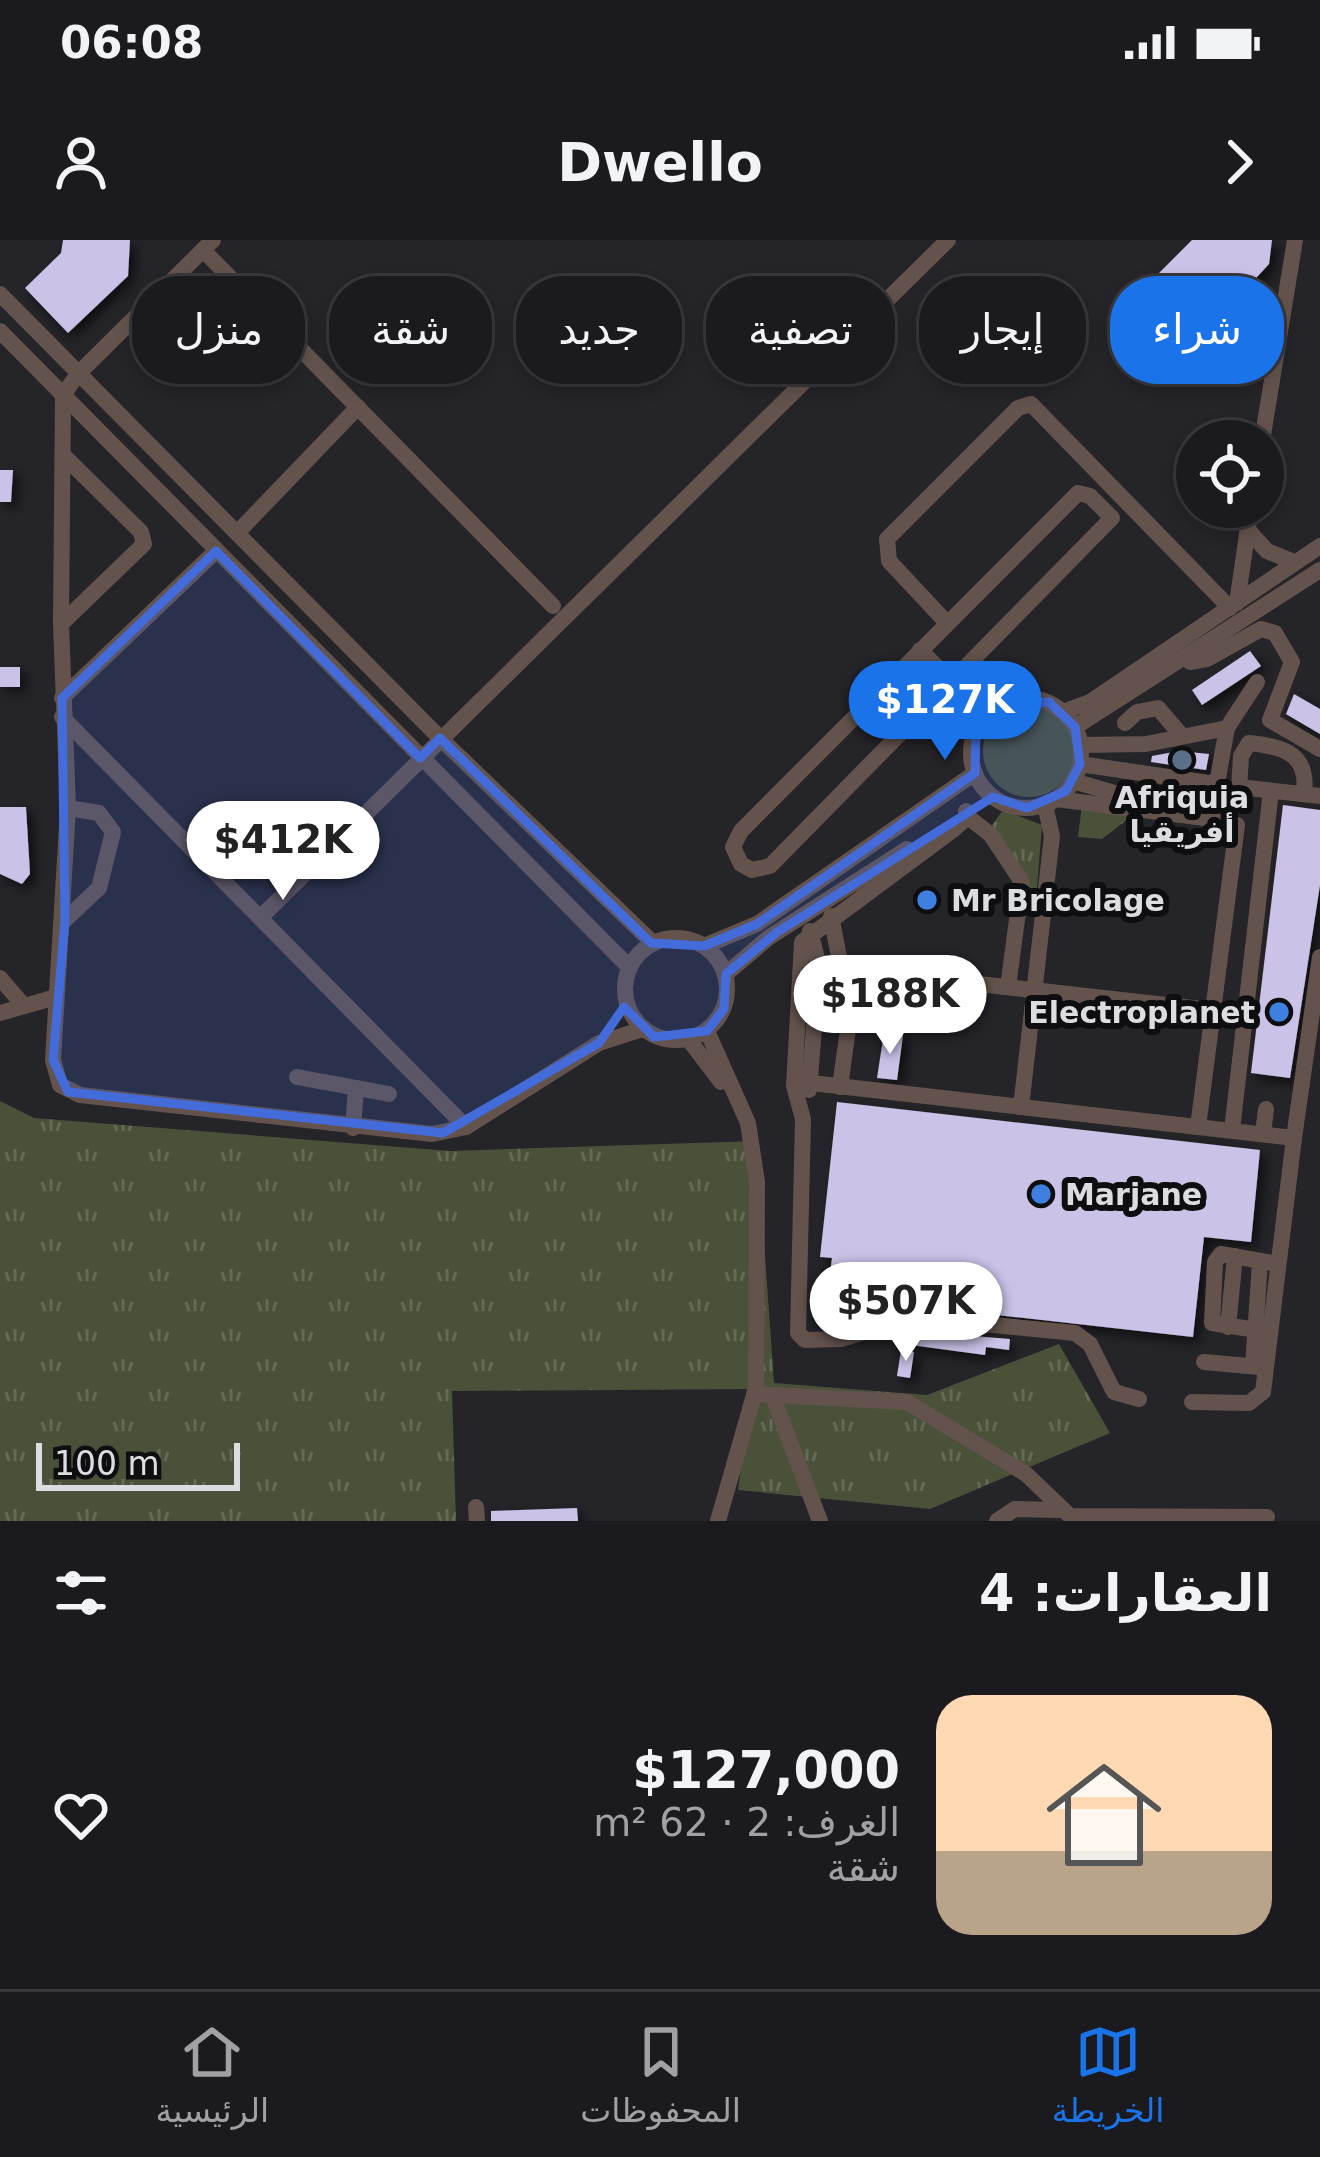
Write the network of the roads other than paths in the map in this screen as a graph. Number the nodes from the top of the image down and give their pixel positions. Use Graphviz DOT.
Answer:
graph roads {
  1 [pos="948,240"];
  2 [pos="1295,240"];
  3 [pos="208,245"];
  4 [pos="0,294"];
  5 [pos="0,331"];
  6 [pos="78,374"];
  7 [pos="63,395"];
  8 [pos="358,406"];
  9 [pos="1265,420"];
  10 [pos="63,455"];
  11 [pos="1247,529"];
  12 [pos="237,533"];
  13 [pos="1320,546"];
  14 [pos="216,551"];
  15 [pos="1294,562"];
  16 [pos="1320,570"];
  17 [pos="553,606"];
  18 [pos="1233,606"];
  19 [pos="947,622"];
  20 [pos="61,624"];
  21 [pos="920,650"];
  22 [pos="1183,662"];
  23 [pos="952,682"];
  24 [pos="1257,682"];
  25 [pos="62,698"];
  26 [pos="1063,712"];
  27 [pos="985,715"];
  28 [pos="62,717"];
  29 [pos="1227,728"];
  30 [pos="1120,733"];
  31 [pos="1182,736"];
  32 [pos="440,738"];
  33 [pos="1320,749"];
  34 [pos="1077,754"];
  35 [pos="420,758"];
  36 [pos="975,773"];
  37 [pos="1216,784"];
  38 [pos="1271,791"];
  39 [pos="1312,795"];
  40 [pos="998,799"];
  41 [pos="1050,802"];
  42 [pos="68,808"];
  43 [pos="1231,809"];
  44 [pos="967,814"];
  45 [pos="991,836"];
  46 [pos="831,916"];
  47 [pos="261,917"];
  48 [pos="65,920"];
  49 [pos="810,931"];
  50 [pos="653,943"];
  51 [pos="704,946"];
  52 [pos="1320,956"];
  53 [pos="819,966"];
  54 [pos="630,968"];
  55 [pos="848,969"];
  56 [pos="725,974"];
  57 [pos="0,978"];
  58 [pos="1008,987"];
  59 [pos="1030,990"];
  60 [pos="56,997"];
  61 [pos="626,1004"];
  62 [pos="24,1006"];
  63 [pos="1214,1010"];
  64 [pos="0,1013"];
  65 [pos="1246,1014"];
  66 [pos="643,1029"];
  67 [pos="707,1031"];
  68 [pos="689,1040"];
  69 [pos="599,1043"];
  70 [pos="297,1077"];
  71 [pos="811,1083"];
  72 [pos="840,1087"];
  73 [pos="356,1088"];
  74 [pos="389,1094"];
  75 [pos="736,1101"];
  76 [pos="1021,1106"];
  77 [pos="1265,1109"];
  78 [pos="803,1119"];
  79 [pos="466,1126"];
  80 [pos="353,1127"];
  81 [pos="1198,1127"];
  82 [pos="1232,1130"];
  83 [pos="1263,1134"];
  84 [pos="1294,1138"];
  85 [pos="1269,1263"];
  86 [pos="1222,1291"];
  87 [pos="1257,1295"];
  88 [pos="1262,1331"];
  89 [pos="1204,1362"];
  90 [pos="1259,1367"];
  91 [pos="763,1396"];
  92 [pos="1139,1399"];
  93 [pos="1192,1402"];
  94 [pos="1059,1510"];
  95 [pos="1267,1516"];
  96 [pos="718,1521"];
  97 [pos="820,1521"];
  98 [pos="997,1521"];
  1 -- 32 [label="street"];
  2 -- 9 [label="street"];
  3 -- 6 [label="street"];
  3 -- 8 [label="street"];
  4 -- 6 [label="street"];
  5 -- 7 [label="street"];
  6 -- 7 [label="street"];
  6 -- 12 [label="street"];
  7 -- 10 [label="street"];
  7 -- 14 [label="street"];
  8 -- 12 [label="street"];
  8 -- 17 [label="street"];
  10 -- 20 [label="street"];
  10 -- 20 [label="street"];
  11 -- 15 [label="street"];
  11 -- 18 [label="street"];
  12 -- 32 [label="street"];
  13 -- 15 [label="street"];
  14 -- 25 [label="street"];
  14 -- 35 [label="street"];
  15 -- 18 [label="street"];
  16 -- 22 [label="street"];
  18 -- 19 [label="street"];
  18 -- 26 [label="street"];
  19 -- 21 [label="street"];
  19 -- 23 [label="street"];
  20 -- 25 [label="street"];
  21 -- 23 [label="street"];
  21 -- 23 [label="street"];
  22 -- 33 [label="street"];
  22 -- 34 [label="street"];
  23 -- 27 [label="street"];
  24 -- 29 [label="street"];
  25 -- 28 [label="street"];
  26 -- 27 [label="street"];
  26 -- 34 [label="street"];
  27 -- 36 [label="street"];
  28 -- 42 [label="street"];
  28 -- 47 [label="street"];
  29 -- 31 [label="street"];
  29 -- 37 [label="street"];
  30 -- 31 [label="street"];
  30 -- 31 [label="street"];
  30 -- 34 [label="street"];
  32 -- 35 [label="street"];
  32 -- 50 [label="street"];
  34 -- 37 [label="street"];
  34 -- 41 [label="street"];
  34 -- 43 [label="street"];
  35 -- 47 [label="street"];
  35 -- 54 [label="street"];
  36 -- 40 [label="street"];
  36 -- 51 [label="street"];
  37 -- 43 [label="street"];
  38 -- 39 [label="street"];
  38 -- 43 [label="street"];
  38 -- 65 [label="street"];
  39 -- 43 [label="street"];
  40 -- 41 [label="street"];
  40 -- 44 [label="street"];
  40 -- 45 [label="street"];
  41 -- 43 [label="street"];
  41 -- 59 [label="street"];
  42 -- 48 [label="street"];
  42 -- 48 [label="street"];
  43 -- 63 [label="street"];
  44 -- 45 [label="street"];
  44 -- 46 [label="street"];
  44 -- 56 [label="street"];
  45 -- 58 [label="street"];
  46 -- 49 [label="street"];
  46 -- 55 [label="street"];
  47 -- 79 [label="street"];
  48 -- 60 [label="street"];
  49 -- 53 [label="street"];
  49 -- 78 [label="street"];
  50 -- 51 [label="street"];
  50 -- 54 [label="street"];
  51 -- 56 [label="street"];
  52 -- 84 [label="street"];
  53 -- 55 [label="street"];
  53 -- 71 [label="street"];
  54 -- 61 [label="street"];
  55 -- 58 [label="street"];
  55 -- 72 [label="street"];
  56 -- 67 [label="street"];
  57 -- 62 [label="street"];
  58 -- 59 [label="street"];
  59 -- 63 [label="street"];
  59 -- 76 [label="street"];
  60 -- 62 [label="street"];
  60 -- 80 [label="street"];
  61 -- 66 [label="street"];
  61 -- 69 [label="street"];
  62 -- 64 [label="street"];
  63 -- 65 [label="street"];
  63 -- 81 [label="street"];
  65 -- 82 [label="street"];
  66 -- 68 [label="street"];
  66 -- 69 [label="street"];
  67 -- 68 [label="street"];
  67 -- 75 [label="street"];
  68 -- 75 [label="street"];
  69 -- 79 [label="street"];
  70 -- 73 [label="street"];
  71 -- 72 [label="street"];
  71 -- 78 [label="street"];
  72 -- 76 [label="street"];
  73 -- 74 [label="street"];
  73 -- 80 [label="street"];
  75 -- 91 [label="street"];
  76 -- 81 [label="street"];
  77 -- 83 [label="street"];
  78 -- 92 [label="street"];
  79 -- 80 [label="street"];
  81 -- 82 [label="street"];
  82 -- 83 [label="street"];
  83 -- 84 [label="street"];
  84 -- 85 [label="street"];
  85 -- 86 [label="street"];
  85 -- 87 [label="street"];
  85 -- 88 [label="street"];
  86 -- 87 [label="street"];
  86 -- 88 [label="street"];
  87 -- 88 [label="street"];
  88 -- 90 [label="street"];
  89 -- 90 [label="street"];
  90 -- 93 [label="street"];
  91 -- 94 [label="street"];
  91 -- 96 [label="street"];
  91 -- 97 [label="street"];
  94 -- 95 [label="street"];
  94 -- 98 [label="street"];
}
